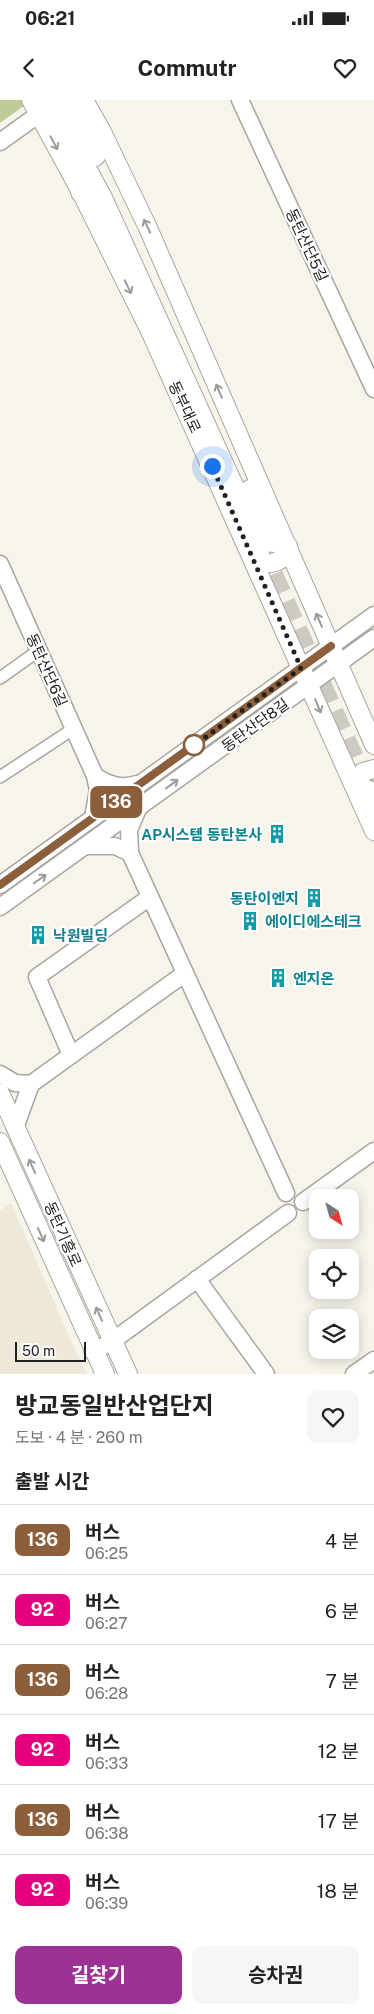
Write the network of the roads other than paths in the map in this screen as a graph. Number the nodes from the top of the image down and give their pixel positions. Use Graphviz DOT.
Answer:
graph roads {
  1 [pos="66,100"];
  2 [pos="74,100"];
  3 [pos="84,100"];
  4 [pos="240,100"];
  5 [pos="39,105"];
  6 [pos="102,132"];
  7 [pos="0,142"];
  8 [pos="80,156"];
  9 [pos="81,192"];
  10 [pos="374,389"];
  11 [pos="270,549"];
  12 [pos="0,564"];
  13 [pos="374,615"];
  14 [pos="374,638"];
  15 [pos="331,646"];
  16 [pos="38,651"];
  17 [pos="338,664"];
  18 [pos="301,668"];
  19 [pos="0,678"];
  20 [pos="310,685"];
  21 [pos="73,729"];
  22 [pos="374,745"];
  23 [pos="374,768"];
  24 [pos="95,776"];
  25 [pos="0,777"];
  26 [pos="144,781"];
  27 [pos="366,795"];
  28 [pos="140,807"];
  29 [pos="93,818"];
  30 [pos="374,831"];
  31 [pos="86,846"];
  32 [pos="130,853"];
  33 [pos="0,885"];
  34 [pos="150,897"];
  35 [pos="0,907"];
  36 [pos="184,974"];
  37 [pos="71,1055"];
  38 [pos="0,1074"];
  39 [pos="31,1084"];
  40 [pos="0,1093"];
  41 [pos="15,1128"];
  42 [pos="0,1142"];
  43 [pos="374,1151"];
  44 [pos="286,1193"];
  45 [pos="303,1202"];
  46 [pos="288,1213"];
  47 [pos="197,1279"];
  48 [pos="111,1342"];
  49 [pos="93,1352"];
  50 [pos="374,1360"];
  51 [pos="105,1374"];
  52 [pos="128,1374"];
  53 [pos="266,1374"];
  54 [pos="354,1374"];
  1 -- 11 [label="highway, 동부대로"];
  2 -- 6 [label="highway"];
  3 -- 6 [label="main road, 동부대로"];
  4 -- 10 [label="street, 동탄산단5길"];
  5 -- 7 [label="street"];
  5 -- 8 [label="highway, 동부대로"];
  5 -- 9 [label="main road, 동부대로, one-way"];
  11 -- 6 [label="main road, 동부대로, one-way"];
  8 -- 9 [label="highway"];
  8 -- 11 [label="highway, 동부대로"];
  9 -- 11 [label="main road, 동부대로, one-way"];
  15 -- 11 [label="main road, 동부대로, one-way"];
  11 -- 18 [label="main road, 동부대로"];
  12 -- 16 [label="street, 동탄산단6길"];
  13 -- 15 [label="street, 동탄산단8길"];
  14 -- 17 [label="street, 동탄산단8길"];
  15 -- 17 [label="main road, 동부대로"];
  15 -- 18 [label="street, 동탄산단8길"];
  16 -- 19 [label="street"];
  16 -- 21 [label="street, 동탄산단6길"];
  17 -- 20 [label="street, 동탄산단8길"];
  17 -- 22 [label="main road, 동부대로"];
  18 -- 20 [label="main road, 동부대로"];
  18 -- 26 [label="street, 동탄산단8길"];
  20 -- 27 [label="main road, 동부대로, one-way"];
  28 -- 20 [label="street, 동탄산단8길, one-way"];
  21 -- 24 [label="street, 동탄산단6길"];
  21 -- 25 [label="street"];
  23 -- 27 [label="main road"];
  24 -- 26 [label="street"];
  24 -- 29 [label="street"];
  26 -- 29 [label="street, 동탄산단8길"];
  27 -- 30 [label="main road, 동부대로"];
  28 -- 31 [label="street, 동탄산단8길"];
  28 -- 32 [label="street"];
  29 -- 33 [label="street, 동탄산단8길"];
  31 -- 32 [label="street"];
  35 -- 31 [label="street, 동탄산단8길, one-way"];
  32 -- 34 [label="street"];
  34 -- 36 [label="street"];
  34 -- 37 [label="street"];
  36 -- 37 [label="street"];
  36 -- 44 [label="street"];
  37 -- 39 [label="street"];
  38 -- 39 [label="street"];
  39 -- 41 [label="street"];
  40 -- 41 [label="main road, 동탄기흥로"];
  48 -- 41 [label="main road, 동탄기흥로, one-way"];
  42 -- 49 [label="main road, 동탄기흥로, one-way"];
  43 -- 45 [label="street"];
  44 -- 45 [label="street"];
  44 -- 46 [label="street"];
  45 -- 46 [label="street"];
  46 -- 47 [label="street"];
  47 -- 48 [label="street"];
  47 -- 53 [label="street"];
  48 -- 49 [label="street"];
  48 -- 52 [label="main road, 동탄기흥로"];
  49 -- 51 [label="main road, 동탄기흥로"];
  50 -- 54 [label="street"];
}
